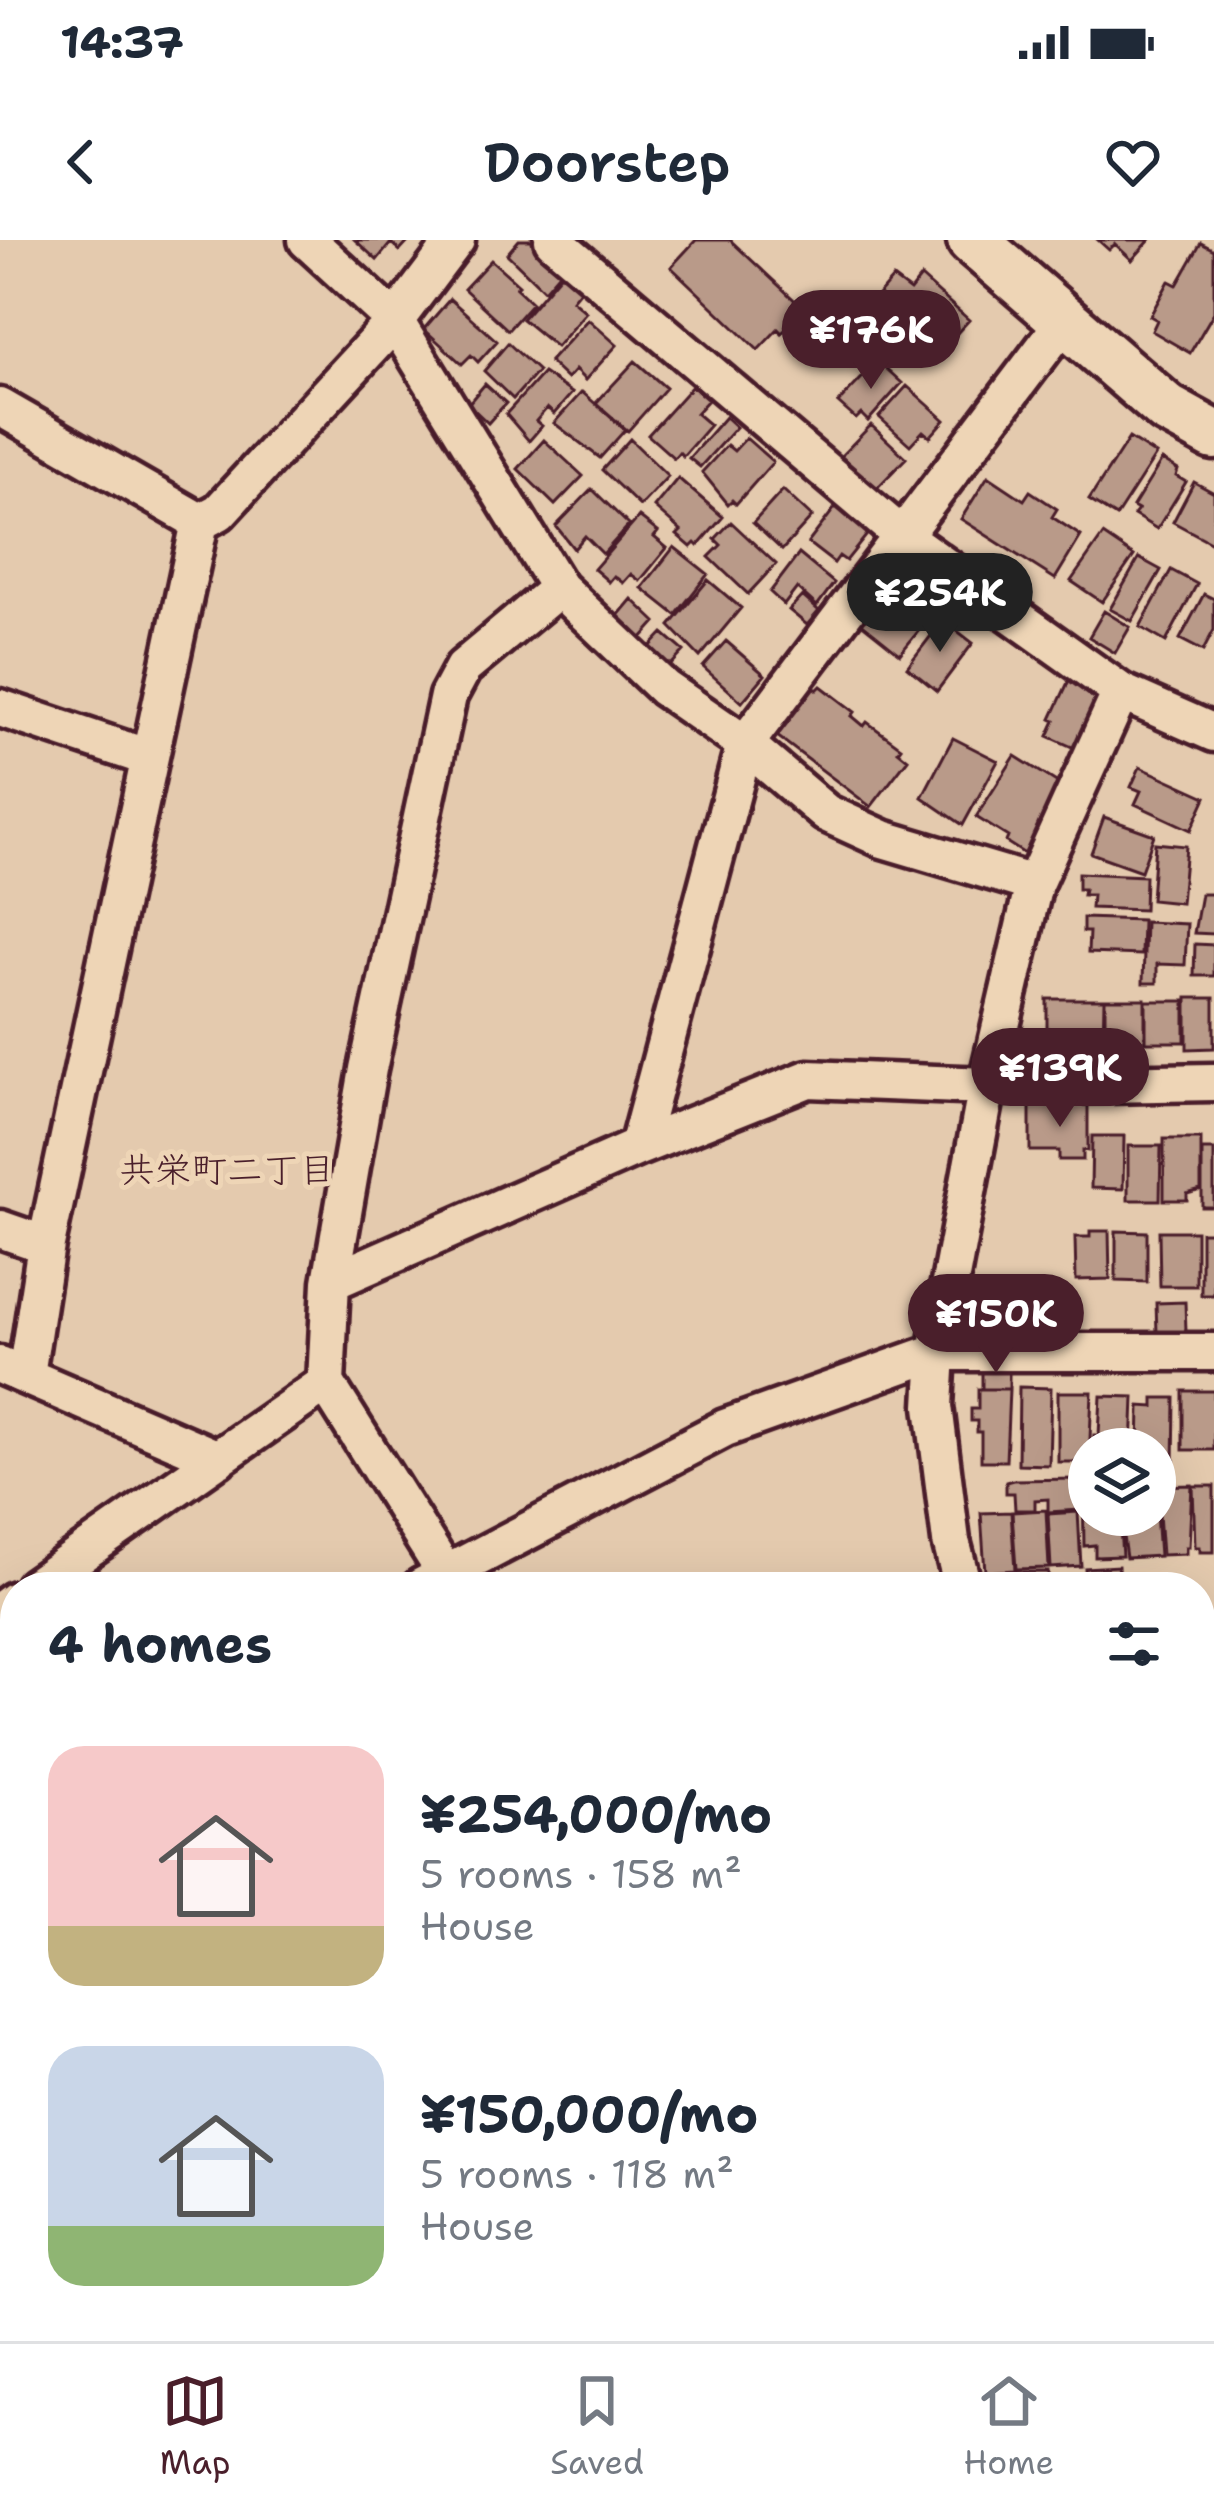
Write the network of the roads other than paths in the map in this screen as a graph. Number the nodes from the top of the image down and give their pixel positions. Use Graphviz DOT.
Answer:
graph roads {
  1 [pos="307,240"];
  2 [pos="456,240"];
  3 [pos="553,240"];
  4 [pos="972,240"];
  5 [pos="1066,319"];
  6 [pos="395,321"];
  7 [pos="0,406"];
  8 [pos="1214,434"];
  9 [pos="200,522"];
  10 [pos="901,535"];
  11 [pos="559,588"];
  12 [pos="1121,692"];
  13 [pos="0,708"];
  14 [pos="1214,733"];
  15 [pos="745,744"];
  16 [pos="149,758"];
  17 [pos="1034,884"];
  18 [pos="1214,1082"];
  19 [pos="987,1086"];
  20 [pos="638,1147"];
  21 [pos="0,1229"];
  22 [pos="46,1245"];
  23 [pos="331,1282"];
  24 [pos="937,1352"];
  25 [pos="1214,1352"];
  26 [pos="13,1370"];
  27 [pos="326,1382"];
  28 [pos="218,1459"];
  29 [pos="56,1572"];
  30 [pos="435,1572"];
  31 [pos="461,1572"];
  32 [pos="959,1572"];
  1 -- 6 [label="street"];
  2 -- 6 [label="street"];
  3 -- 10 [label="street"];
  4 -- 5 [label="street"];
  5 -- 8 [label="street"];
  5 -- 10 [label="street"];
  6 -- 9 [label="street"];
  6 -- 11 [label="street"];
  7 -- 9 [label="street"];
  9 -- 16 [label="street"];
  10 -- 12 [label="street"];
  10 -- 15 [label="street"];
  11 -- 15 [label="street"];
  11 -- 23 [label="street"];
  12 -- 14 [label="street"];
  12 -- 17 [label="street"];
  13 -- 16 [label="street"];
  15 -- 17 [label="street"];
  15 -- 20 [label="street"];
  16 -- 22 [label="street"];
  17 -- 19 [label="street"];
  18 -- 19 [label="street"];
  19 -- 20 [label="street"];
  19 -- 24 [label="street"];
  20 -- 23 [label="street"];
  21 -- 22 [label="street"];
  22 -- 26 [label="street"];
  23 -- 27 [label="street"];
  24 -- 25 [label="street"];
  24 -- 31 [label="street"];
  24 -- 32 [label="street"];
  26 -- 28 [label="street"];
  27 -- 28 [label="street"];
  27 -- 30 [label="street"];
  28 -- 29 [label="street"];
}
